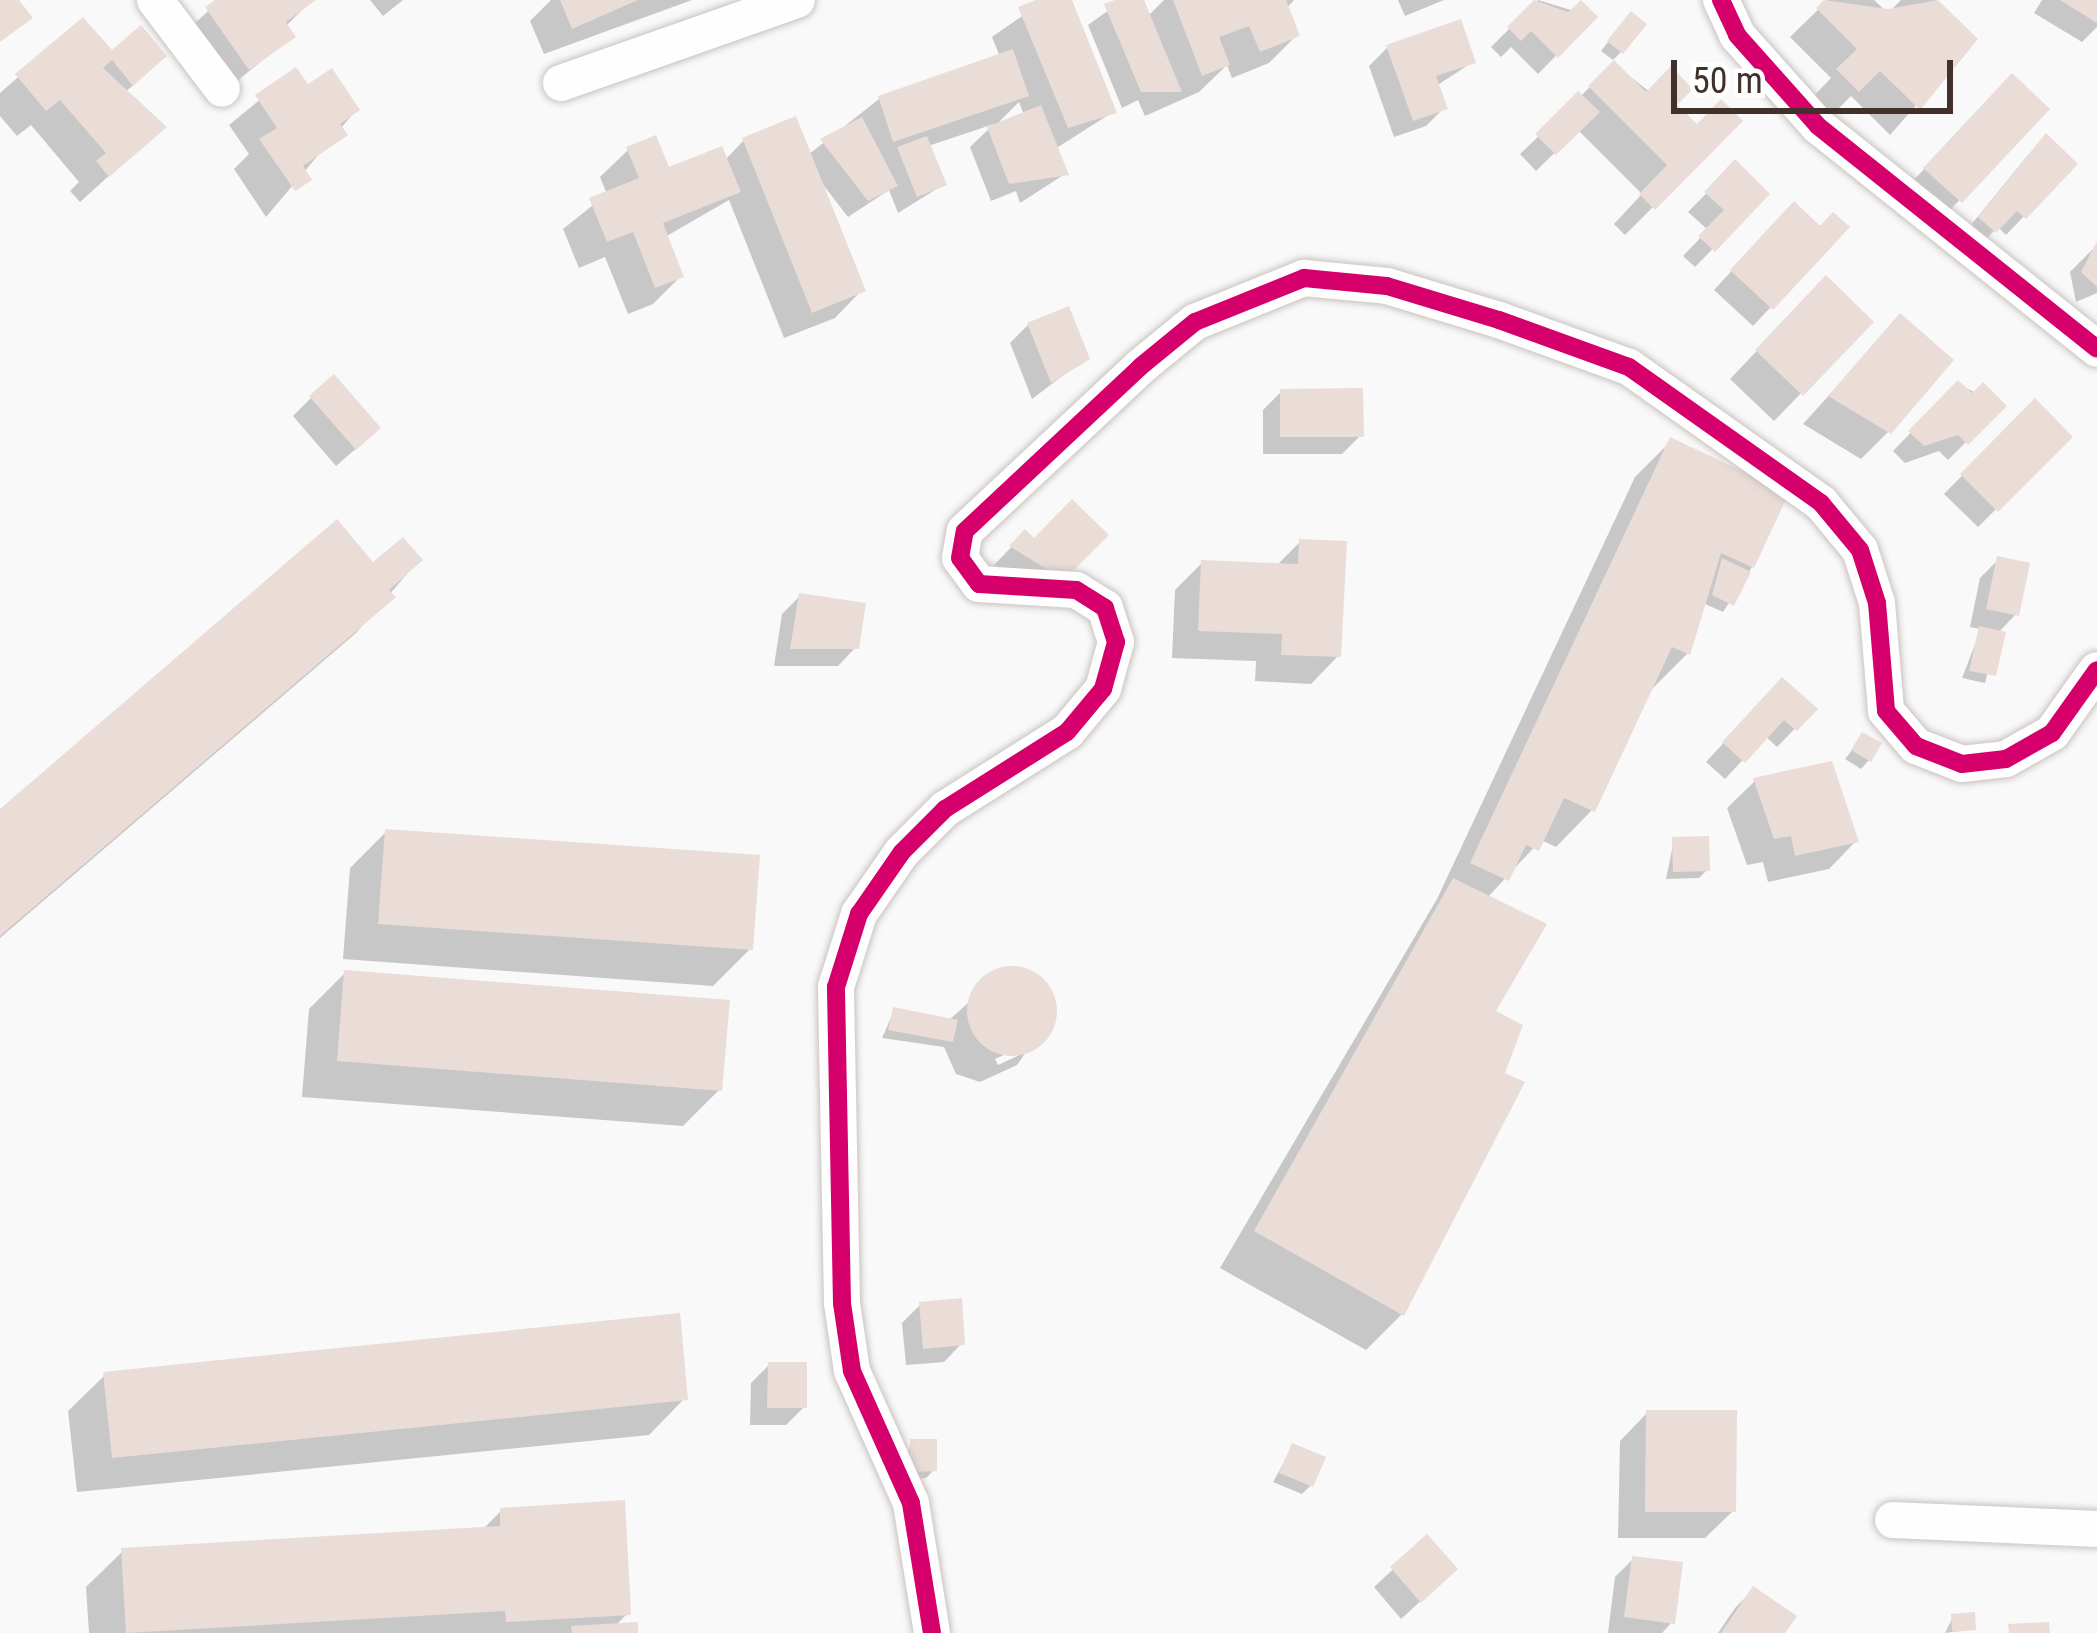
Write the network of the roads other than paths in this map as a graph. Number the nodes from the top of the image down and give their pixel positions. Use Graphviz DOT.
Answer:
graph roads {
  1 [pos="155,0"];
  2 [pos="796,0"];
  3 [pos="1721,0"];
  4 [pos="561,83"];
  5 [pos="222,89"];
  6 [pos="2097,349"];
  7 [pos="2097,670"];
  8 [pos="1893,1520"];
  9 [pos="2097,1529"];
  10 [pos="932,1633"];
  1 -- 5 [label="street"];
  2 -- 4 [label="street"];
  3 -- 6 [label="street"];
  7 -- 10 [label="street"];
  8 -- 9 [label="street"];
}
